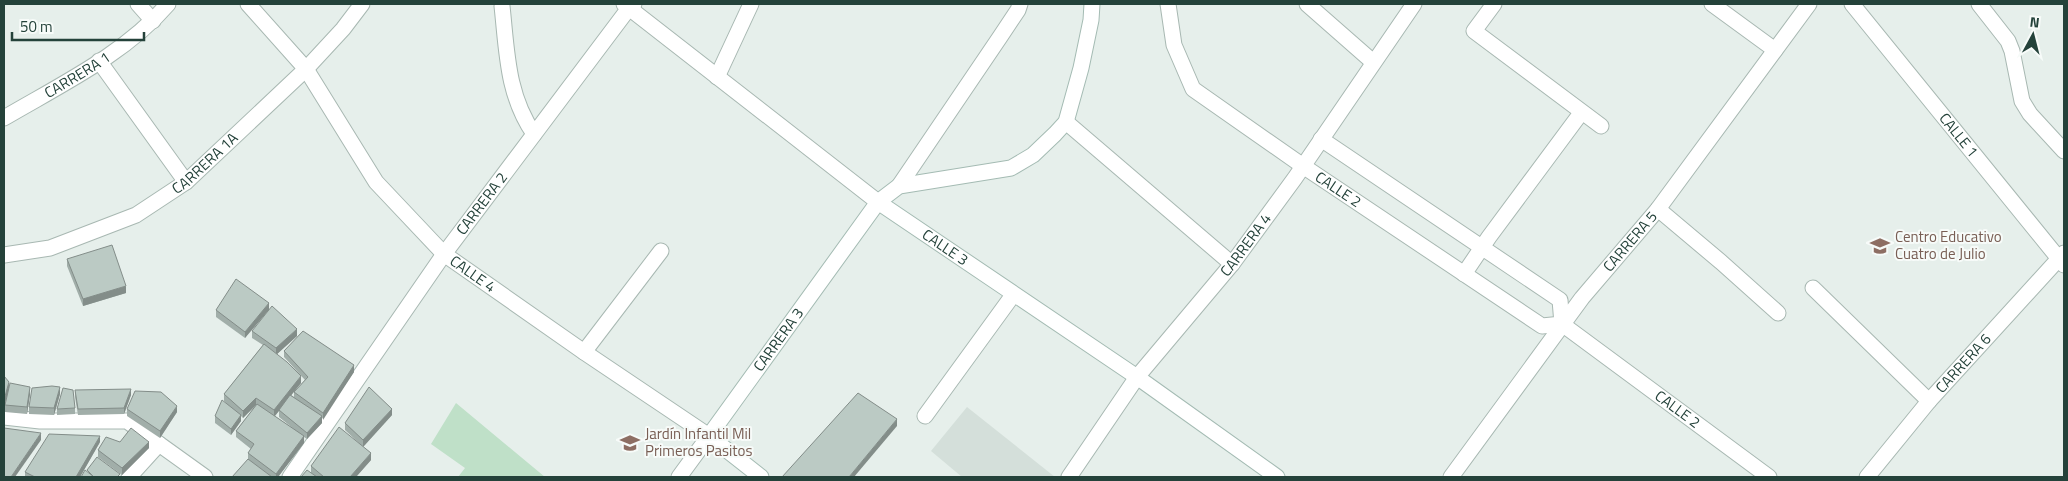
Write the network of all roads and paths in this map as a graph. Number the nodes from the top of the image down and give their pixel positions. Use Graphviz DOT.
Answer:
graph roads {
  1 [pos="138,4"];
  2 [pos="168,4"];
  3 [pos="248,4"];
  4 [pos="362,4"];
  5 [pos="751,4"];
  6 [pos="1092,4"];
  7 [pos="1168,4"];
  8 [pos="1306,4"];
  9 [pos="1414,4"];
  10 [pos="1494,4"];
  11 [pos="1712,4"];
  12 [pos="1809,4"];
  13 [pos="1852,4"];
  14 [pos="1979,4"];
  15 [pos="629,5"];
  16 [pos="502,6"];
  17 [pos="1019,7"];
  18 [pos="153,21"];
  19 [pos="1775,50"];
  20 [pos="100,61"];
  21 [pos="1373,62"];
  22 [pos="306,69"];
  23 [pos="717,77"];
  24 [pos="1581,113"];
  25 [pos="4,118"];
  26 [pos="1066,122"];
  27 [pos="1601,126"];
  28 [pos="534,134"];
  29 [pos="1321,139"];
  30 [pos="2064,151"];
  31 [pos="1303,166"];
  32 [pos="186,182"];
  33 [pos="899,186"];
  34 [pos="878,202"];
  35 [pos="1658,209"];
  36 [pos="1482,248"];
  37 [pos="660,251"];
  38 [pos="444,254"];
  39 [pos="4,255"];
  40 [pos="2062,259"];
  41 [pos="1232,264"];
  42 [pos="1464,274"];
  43 [pos="1812,288"];
  44 [pos="1014,295"];
  45 [pos="1778,313"];
  46 [pos="1562,324"];
  47 [pos="584,352"];
  48 [pos="1136,377"];
  49 [pos="1929,401"];
  50 [pos="924,416"];
  51 [pos="4,418"];
  52 [pos="709,436"];
  53 [pos="159,444"];
  54 [pos="129,477"];
  55 [pos="205,477"];
  56 [pos="290,477"];
  57 [pos="679,477"];
  58 [pos="761,477"];
  59 [pos="1069,477"];
  60 [pos="1277,477"];
  61 [pos="1451,477"];
  62 [pos="1769,477"];
  63 [pos="1867,477"];
  1 -- 18 [label="street"];
  2 -- 18 [label="street, CARRERA 1"];
  3 -- 22 [label="street, CALLE 4"];
  4 -- 22 [label="street, CARRERA 1A"];
  5 -- 23 [label="street"];
  6 -- 26 [label="street"];
  7 -- 31 [label="street, CALLE 2"];
  8 -- 21 [label="street"];
  9 -- 21 [label="street, CARRERA 4"];
  10 -- 24 [label="street"];
  11 -- 19 [label="street"];
  12 -- 19 [label="street, CARRERA 5"];
  13 -- 40 [label="street, CALLE 1"];
  14 -- 30 [label="street"];
  15 -- 23 [label="street, CALLE 3"];
  15 -- 28 [label="street, CARRERA 2"];
  16 -- 28 [label="street"];
  17 -- 33 [label="street"];
  18 -- 20 [label="street, CARRERA 1"];
  19 -- 35 [label="street, CARRERA 5"];
  20 -- 25 [label="street, CARRERA 1"];
  20 -- 32 [label="street"];
  21 -- 29 [label="street, CARRERA 4"];
  22 -- 32 [label="street, CARRERA 1A"];
  22 -- 38 [label="street, CALLE 4"];
  23 -- 34 [label="street, CALLE 3"];
  24 -- 27 [label="street"];
  24 -- 36 [label="street"];
  26 -- 33 [label="street"];
  26 -- 41 [label="street"];
  28 -- 38 [label="street, CARRERA 2"];
  29 -- 31 [label="street, CARRERA 4"];
  29 -- 36 [label="street"];
  31 -- 41 [label="street, CARRERA 4"];
  31 -- 42 [label="street, CALLE 2"];
  32 -- 39 [label="street, CARRERA 1A"];
  33 -- 34 [label="street, CARRERA 3"];
  34 -- 44 [label="street, CALLE 3"];
  34 -- 52 [label="street, CARRERA 3"];
  35 -- 45 [label="street"];
  35 -- 46 [label="street, CARRERA 5"];
  36 -- 42 [label="street"];
  36 -- 46 [label="street"];
  37 -- 47 [label="street"];
  38 -- 47 [label="street, CALLE 4"];
  38 -- 56 [label="street, CARRERA 2"];
  40 -- 49 [label="street, CARRERA 6"];
  41 -- 48 [label="street, CARRERA 4"];
  42 -- 46 [label="street, CALLE 2"];
  43 -- 49 [label="street"];
  44 -- 48 [label="street, CALLE 3"];
  44 -- 50 [label="street"];
  46 -- 61 [label="street, CARRERA 5"];
  46 -- 62 [label="street, CALLE 2"];
  47 -- 52 [label="street, CALLE 4"];
  48 -- 59 [label="street, CARRERA 4"];
  48 -- 60 [label="street, CALLE 3"];
  49 -- 63 [label="street, CARRERA 6"];
  51 -- 53 [label="street"];
  52 -- 57 [label="street, CARRERA 3"];
  52 -- 58 [label="street, CALLE 4"];
  53 -- 54 [label="street"];
  53 -- 55 [label="street"];
}
